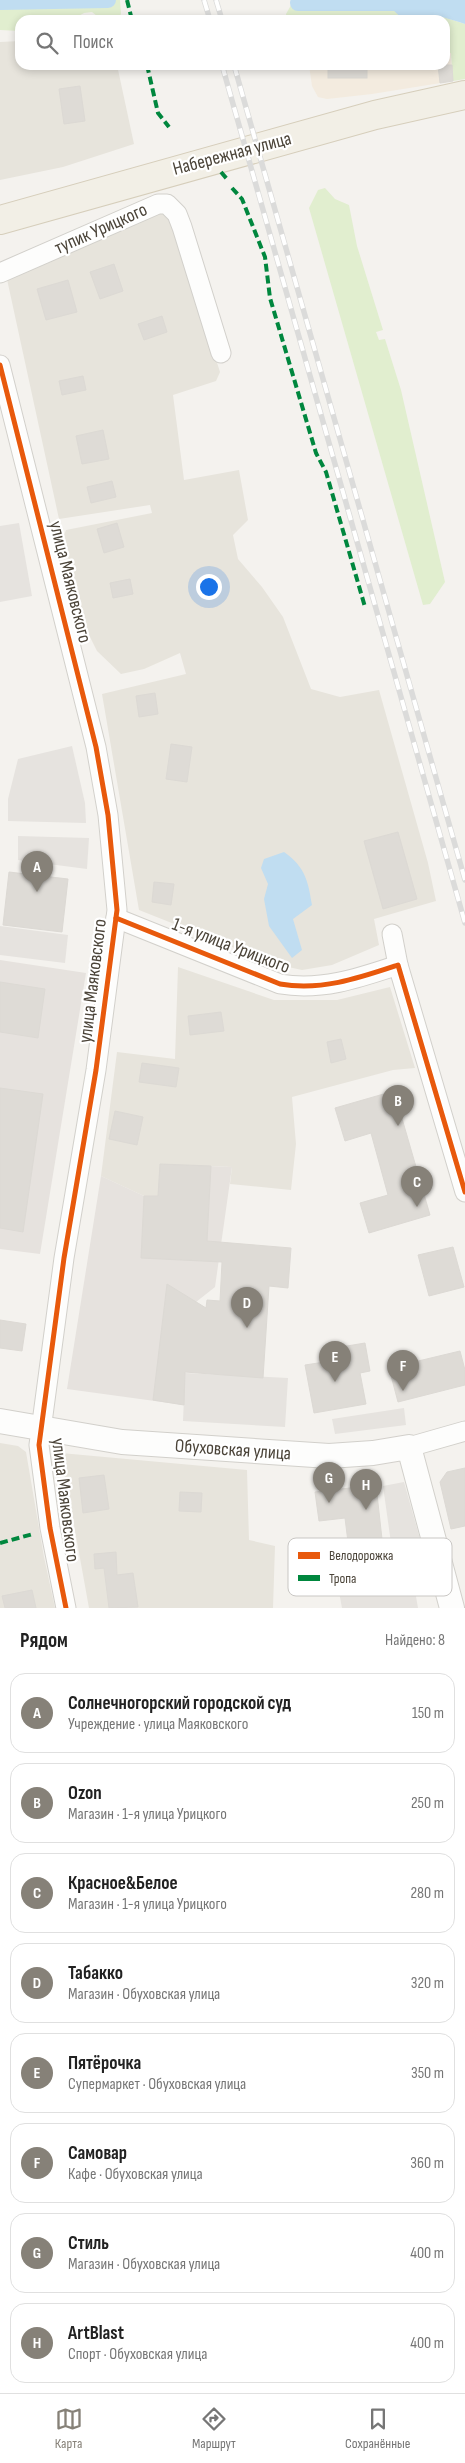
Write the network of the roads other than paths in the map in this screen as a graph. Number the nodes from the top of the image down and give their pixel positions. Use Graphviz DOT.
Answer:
graph roads {
  1 [pos="465,95"];
  2 [pos="0,220"];
  3 [pos="0,274"];
  4 [pos="221,352"];
  5 [pos="0,365"];
  6 [pos="116,918"];
  7 [pos="392,934"];
  8 [pos="398,965"];
  9 [pos="465,1192"];
  10 [pos="0,1421"];
  11 [pos="41,1426"];
  12 [pos="465,1431"];
  13 [pos="409,1447"];
  14 [pos="433,1538"];
  15 [pos="66,1608"];
  1 -- 2 [label="main road, Набережная улица"];
  3 -- 4 [label="street, тупик Урицкого"];
  5 -- 6 [label="street, улица Маяковского"];
  6 -- 8 [label="street, 1-я улица Урицкого"];
  6 -- 11 [label="street, улица Маяковского"];
  7 -- 8 [label="street"];
  8 -- 9 [label="street"];
  10 -- 11 [label="street, Обуховская улица"];
  11 -- 13 [label="street, Обуховская улица"];
  11 -- 15 [label="street, улица Маяковского"];
  12 -- 13 [label="street, Обуховская улица"];
  13 -- 14 [label="street"];
}
